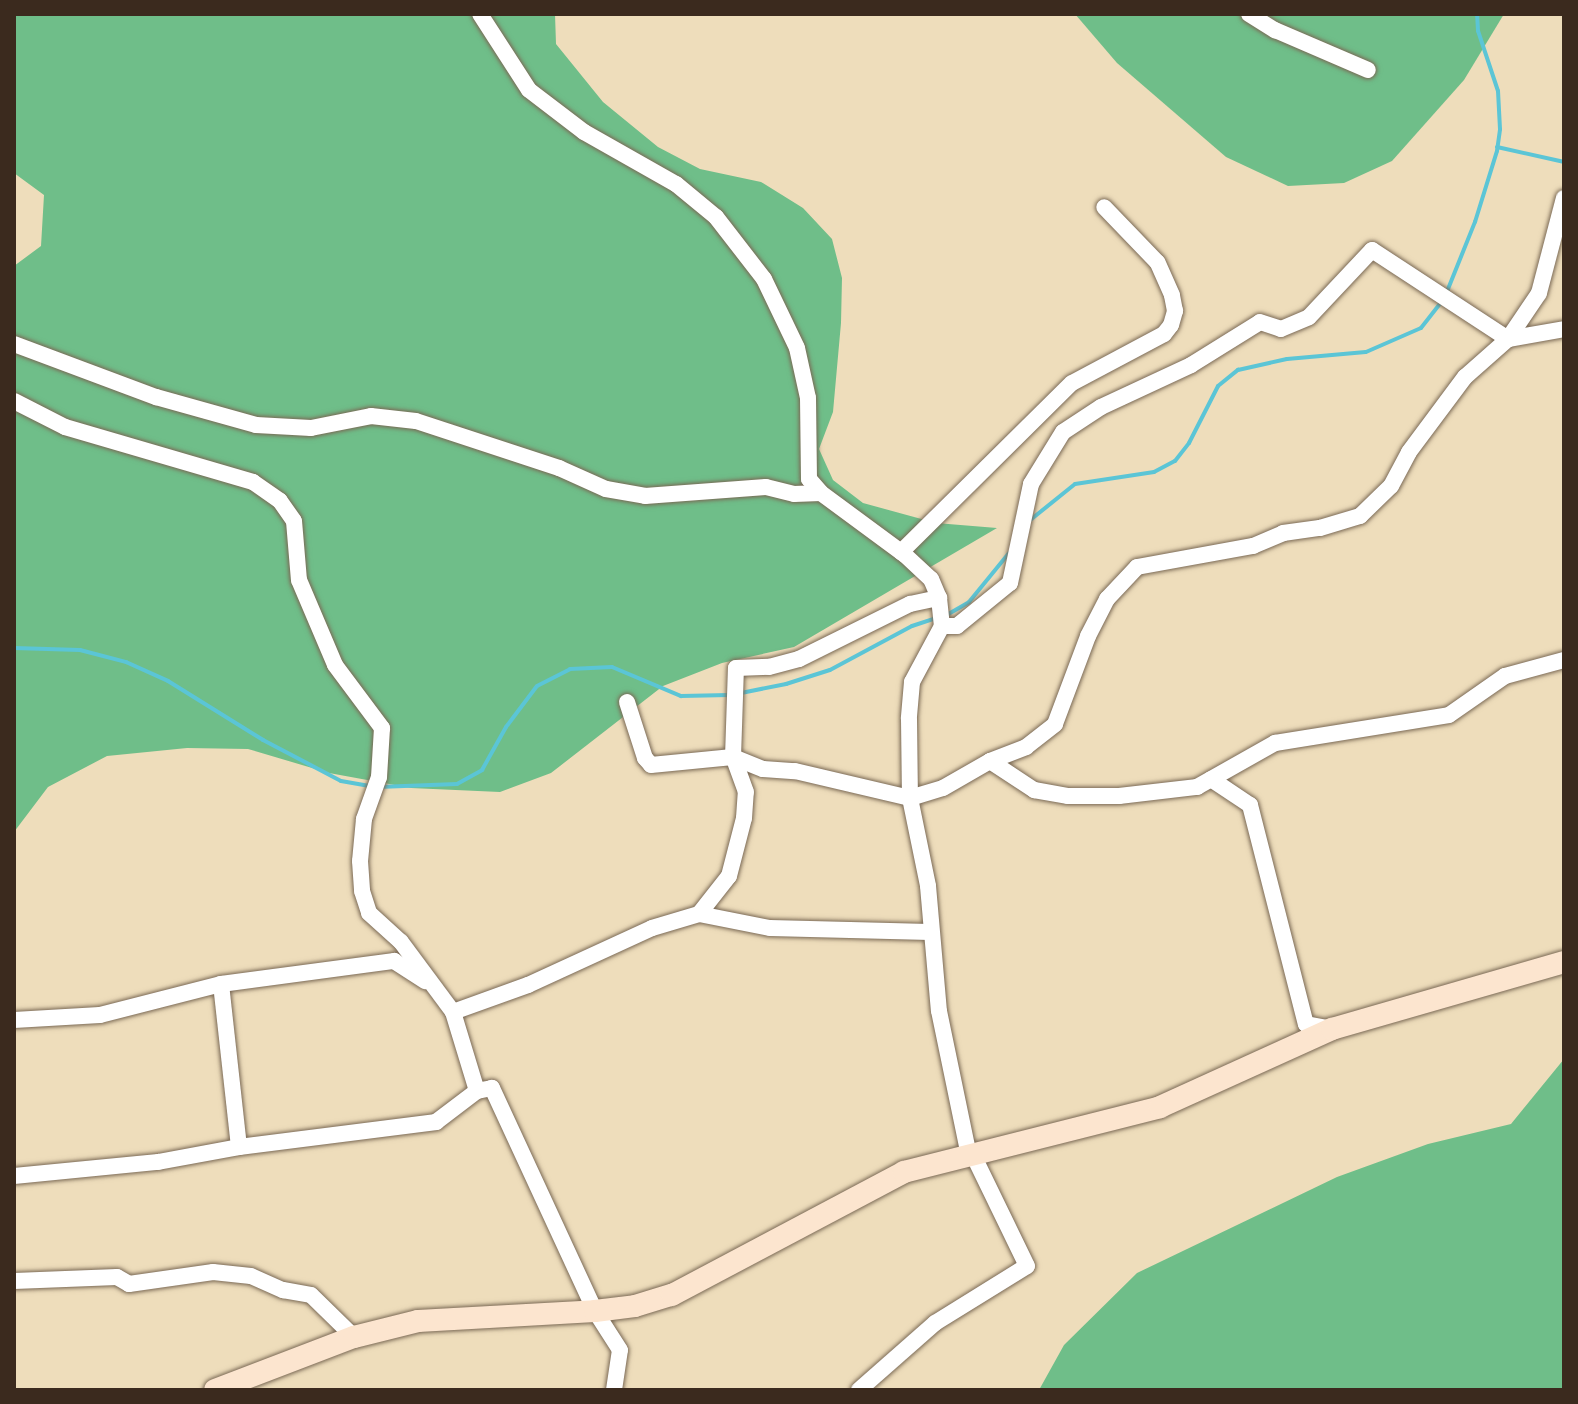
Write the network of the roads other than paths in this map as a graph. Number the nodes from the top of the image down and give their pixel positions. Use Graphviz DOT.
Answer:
graph roads {
  1 [pos="480,14"];
  2 [pos="1249,14"];
  3 [pos="1368,70"];
  4 [pos="1564,198"];
  5 [pos="1104,207"];
  6 [pos="1564,329"];
  7 [pos="1508,339"];
  8 [pos="14,344"];
  9 [pos="14,401"];
  10 [pos="821,493"];
  11 [pos="901,552"];
  12 [pos="939,598"];
  13 [pos="942,626"];
  14 [pos="1564,660"];
  15 [pos="627,702"];
  16 [pos="733,757"];
  17 [pos="990,761"];
  18 [pos="1211,779"];
  19 [pos="910,798"];
  20 [pos="699,914"];
  21 [pos="930,932"];
  22 [pos="1564,962"];
  23 [pos="221,984"];
  24 [pos="430,984"];
  25 [pos="453,1012"];
  26 [pos="14,1020"];
  27 [pos="1332,1029"];
  28 [pos="477,1091"];
  29 [pos="239,1147"];
  30 [pos="971,1155"];
  31 [pos="14,1176"];
  32 [pos="14,1281"];
  33 [pos="595,1311"];
  34 [pos="354,1337"];
  35 [pos="215,1390"];
  36 [pos="614,1390"];
  37 [pos="859,1390"];
  1 -- 10 [label="street"];
  2 -- 3 [label="street"];
  4 -- 7 [label="street"];
  5 -- 11 [label="street"];
  6 -- 7 [label="street"];
  7 -- 13 [label="street"];
  7 -- 17 [label="street"];
  8 -- 10 [label="street"];
  9 -- 24 [label="street"];
  10 -- 11 [label="street"];
  11 -- 12 [label="street"];
  12 -- 13 [label="street"];
  12 -- 16 [label="street"];
  13 -- 19 [label="street"];
  14 -- 18 [label="street"];
  15 -- 16 [label="street"];
  16 -- 19 [label="street"];
  16 -- 20 [label="street"];
  17 -- 18 [label="street"];
  17 -- 19 [label="street"];
  18 -- 27 [label="street"];
  19 -- 21 [label="street"];
  20 -- 21 [label="street"];
  20 -- 25 [label="street"];
  21 -- 30 [label="street"];
  22 -- 27 [label="street"];
  23 -- 24 [label="street"];
  23 -- 26 [label="street"];
  23 -- 29 [label="street"];
  24 -- 25 [label="street"];
  25 -- 28 [label="street"];
  27 -- 30 [label="street"];
  28 -- 29 [label="street"];
  28 -- 33 [label="street"];
  29 -- 31 [label="street"];
  30 -- 33 [label="street"];
  30 -- 37 [label="street"];
  32 -- 34 [label="street"];
  33 -- 34 [label="street"];
  33 -- 36 [label="street"];
  34 -- 35 [label="street"];
}
